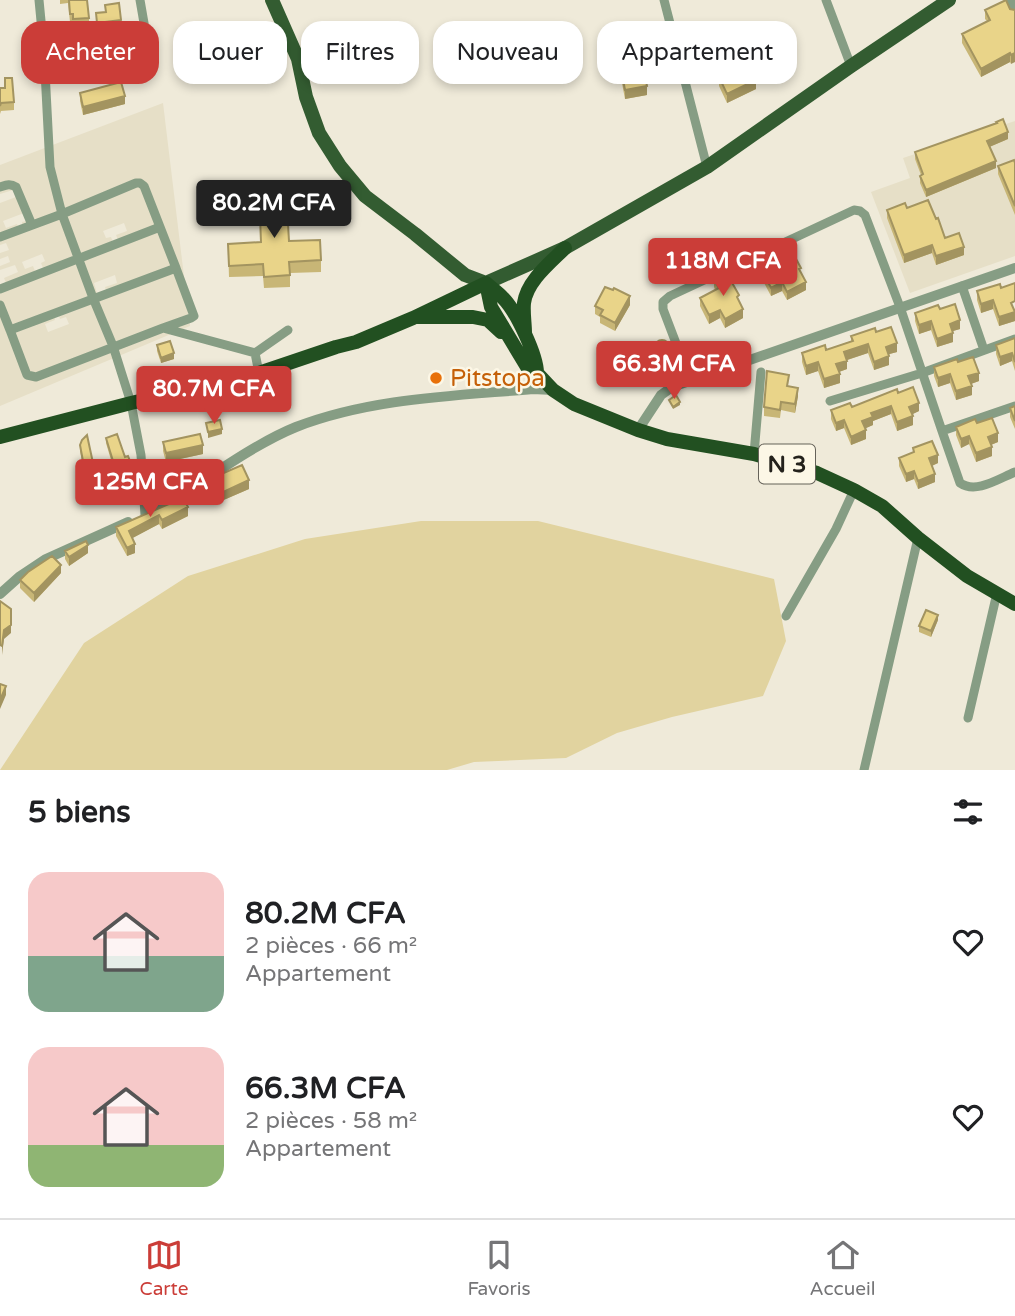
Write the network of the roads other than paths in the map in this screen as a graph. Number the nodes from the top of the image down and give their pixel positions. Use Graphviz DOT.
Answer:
graph roads {
  1 [pos="39,0"];
  2 [pos="140,0"];
  3 [pos="272,0"];
  4 [pos="664,0"];
  5 [pos="826,0"];
  6 [pos="949,0"];
  7 [pos="1010,0"];
  8 [pos="1015,12"];
  9 [pos="144,21"];
  10 [pos="851,66"];
  11 [pos="707,167"];
  12 [pos="0,187"];
  13 [pos="62,214"];
  14 [pos="32,225"];
  15 [pos="160,227"];
  16 [pos="0,237"];
  17 [pos="565,248"];
  18 [pos="77,258"];
  19 [pos="176,268"];
  20 [pos="1015,268"];
  21 [pos="486,283"];
  22 [pos="962,286"];
  23 [pos="0,289"];
  24 [pos="93,298"];
  25 [pos="0,305"];
  26 [pos="900,307"];
  27 [pos="413,317"];
  28 [pos="163,328"];
  29 [pos="10,330"];
  30 [pos="288,330"];
  31 [pos="525,334"];
  32 [pos="1015,338"];
  33 [pos="511,341"];
  34 [pos="113,346"];
  35 [pos="984,350"];
  36 [pos="255,353"];
  37 [pos="761,372"];
  38 [pos="259,373"];
  39 [pos="537,373"];
  40 [pos="922,373"];
  41 [pos="690,380"];
  42 [pos="553,390"];
  43 [pos="830,401"];
  44 [pos="131,403"];
  45 [pos="1015,406"];
  46 [pos="638,430"];
  47 [pos="942,431"];
  48 [pos="0,437"];
  49 [pos="754,454"];
  50 [pos="1015,472"];
  51 [pos="854,490"];
  52 [pos="145,515"];
  53 [pos="918,538"];
  54 [pos="997,593"];
  55 [pos="0,594"];
  56 [pos="1015,604"];
  57 [pos="786,616"];
  58 [pos="968,718"];
  59 [pos="864,770"];
  1 -- 13 [label="street"];
  2 -- 9 [label="street"];
  3 -- 21 [label="main road"];
  4 -- 11 [label="street"];
  5 -- 10 [label="street"];
  6 -- 10 [label="main road"];
  7 -- 8 [label="street"];
  10 -- 11 [label="main road"];
  11 -- 17 [label="main road"];
  12 -- 14 [label="street"];
  13 -- 14 [label="street"];
  13 -- 15 [label="street"];
  13 -- 18 [label="street"];
  14 -- 16 [label="street"];
  15 -- 18 [label="street"];
  15 -- 19 [label="street"];
  17 -- 21 [label="main road"];
  17 -- 31 [label="highway"];
  18 -- 23 [label="street"];
  18 -- 24 [label="street"];
  19 -- 24 [label="street"];
  19 -- 28 [label="street"];
  20 -- 22 [label="street"];
  21 -- 27 [label="highway"];
  21 -- 31 [label="highway, N 3"];
  21 -- 33 [label="highway, N 3"];
  22 -- 26 [label="street"];
  22 -- 35 [label="street"];
  24 -- 29 [label="street"];
  24 -- 34 [label="street"];
  25 -- 29 [label="street"];
  26 -- 40 [label="street"];
  26 -- 41 [label="street"];
  26 -- 41 [label="street"];
  27 -- 33 [label="highway"];
  27 -- 38 [label="highway"];
  28 -- 34 [label="street"];
  28 -- 36 [label="street"];
  29 -- 34 [label="street"];
  30 -- 36 [label="street"];
  31 -- 39 [label="highway, N 3"];
  32 -- 35 [label="street"];
  33 -- 39 [label="highway, N 3"];
  34 -- 44 [label="street"];
  35 -- 40 [label="street"];
  36 -- 38 [label="street"];
  37 -- 49 [label="street"];
  38 -- 44 [label="highway"];
  39 -- 42 [label="highway, N 3"];
  40 -- 43 [label="street"];
  40 -- 47 [label="street"];
  41 -- 46 [label="street"];
  42 -- 46 [label="highway, N 3"];
  42 -- 52 [label="street"];
  44 -- 48 [label="highway"];
  44 -- 52 [label="street"];
  45 -- 47 [label="street"];
  46 -- 49 [label="highway, N 3"];
  47 -- 50 [label="street"];
  49 -- 51 [label="highway, N 3"];
  51 -- 53 [label="highway, N 3"];
  51 -- 57 [label="street"];
  52 -- 55 [label="street"];
  53 -- 54 [label="highway, N 3"];
  53 -- 59 [label="street"];
  54 -- 56 [label="highway, N 3"];
  54 -- 58 [label="street"];
}
